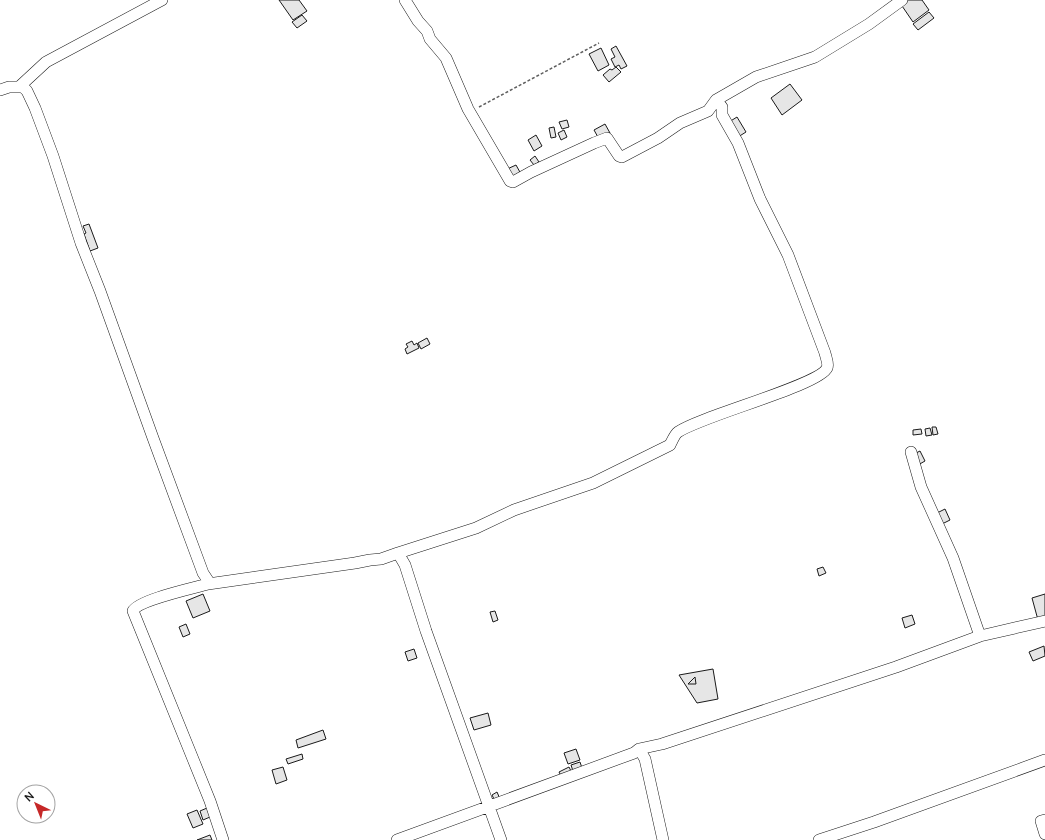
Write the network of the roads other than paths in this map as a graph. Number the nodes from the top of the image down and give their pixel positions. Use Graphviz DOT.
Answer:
graph roads {
  1 [pos="162,0"];
  2 [pos="405,0"];
  3 [pos="902,0"];
  4 [pos="19,87"];
  5 [pos="0,90"];
  6 [pos="716,100"];
  7 [pos="911,452"];
  8 [pos="398,553"];
  9 [pos="208,584"];
  10 [pos="1045,621"];
  11 [pos="980,636"];
  12 [pos="638,749"];
  13 [pos="1045,760"];
  14 [pos="490,806"];
  15 [pos="1045,820"];
  16 [pos="1045,834"];
  17 [pos="223,840"];
  18 [pos="397,840"];
  19 [pos="501,840"];
  20 [pos="663,840"];
  21 [pos="819,840"];
  1 -- 4 [label="street"];
  2 -- 6 [label="street"];
  3 -- 6 [label="street"];
  4 -- 5 [label="street"];
  4 -- 9 [label="street"];
  6 -- 8 [label="street"];
  7 -- 11 [label="street"];
  8 -- 9 [label="street"];
  8 -- 14 [label="street"];
  9 -- 17 [label="street"];
  10 -- 11 [label="street"];
  11 -- 12 [label="street"];
  12 -- 14 [label="street"];
  12 -- 20 [label="street"];
  13 -- 21 [label="street"];
  14 -- 18 [label="street"];
  14 -- 19 [label="street"];
  15 -- 16 [label="street"];
}
